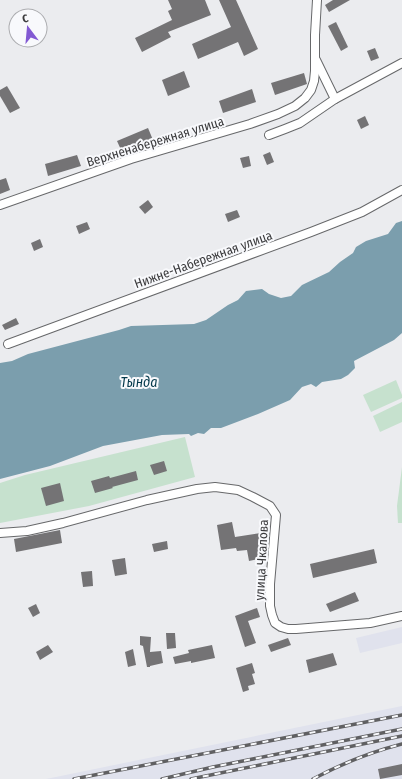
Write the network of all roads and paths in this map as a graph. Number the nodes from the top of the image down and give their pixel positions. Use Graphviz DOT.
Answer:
graph roads {
  1 [pos="317,0"];
  2 [pos="315,57"];
  3 [pos="402,63"];
  4 [pos="335,99"];
  5 [pos="269,135"];
  6 [pos="402,190"];
  7 [pos="0,205"];
  8 [pos="8,344"];
  9 [pos="0,533"];
  10 [pos="402,616"];
  1 -- 2 [label="street"];
  2 -- 4 [label="street"];
  2 -- 7 [label="street, Верхненабережная улица"];
  3 -- 4 [label="street"];
  4 -- 5 [label="street"];
  6 -- 8 [label="street, Нижне-Набережная улица"];
  9 -- 10 [label="street, улица Чкалова"];
}
